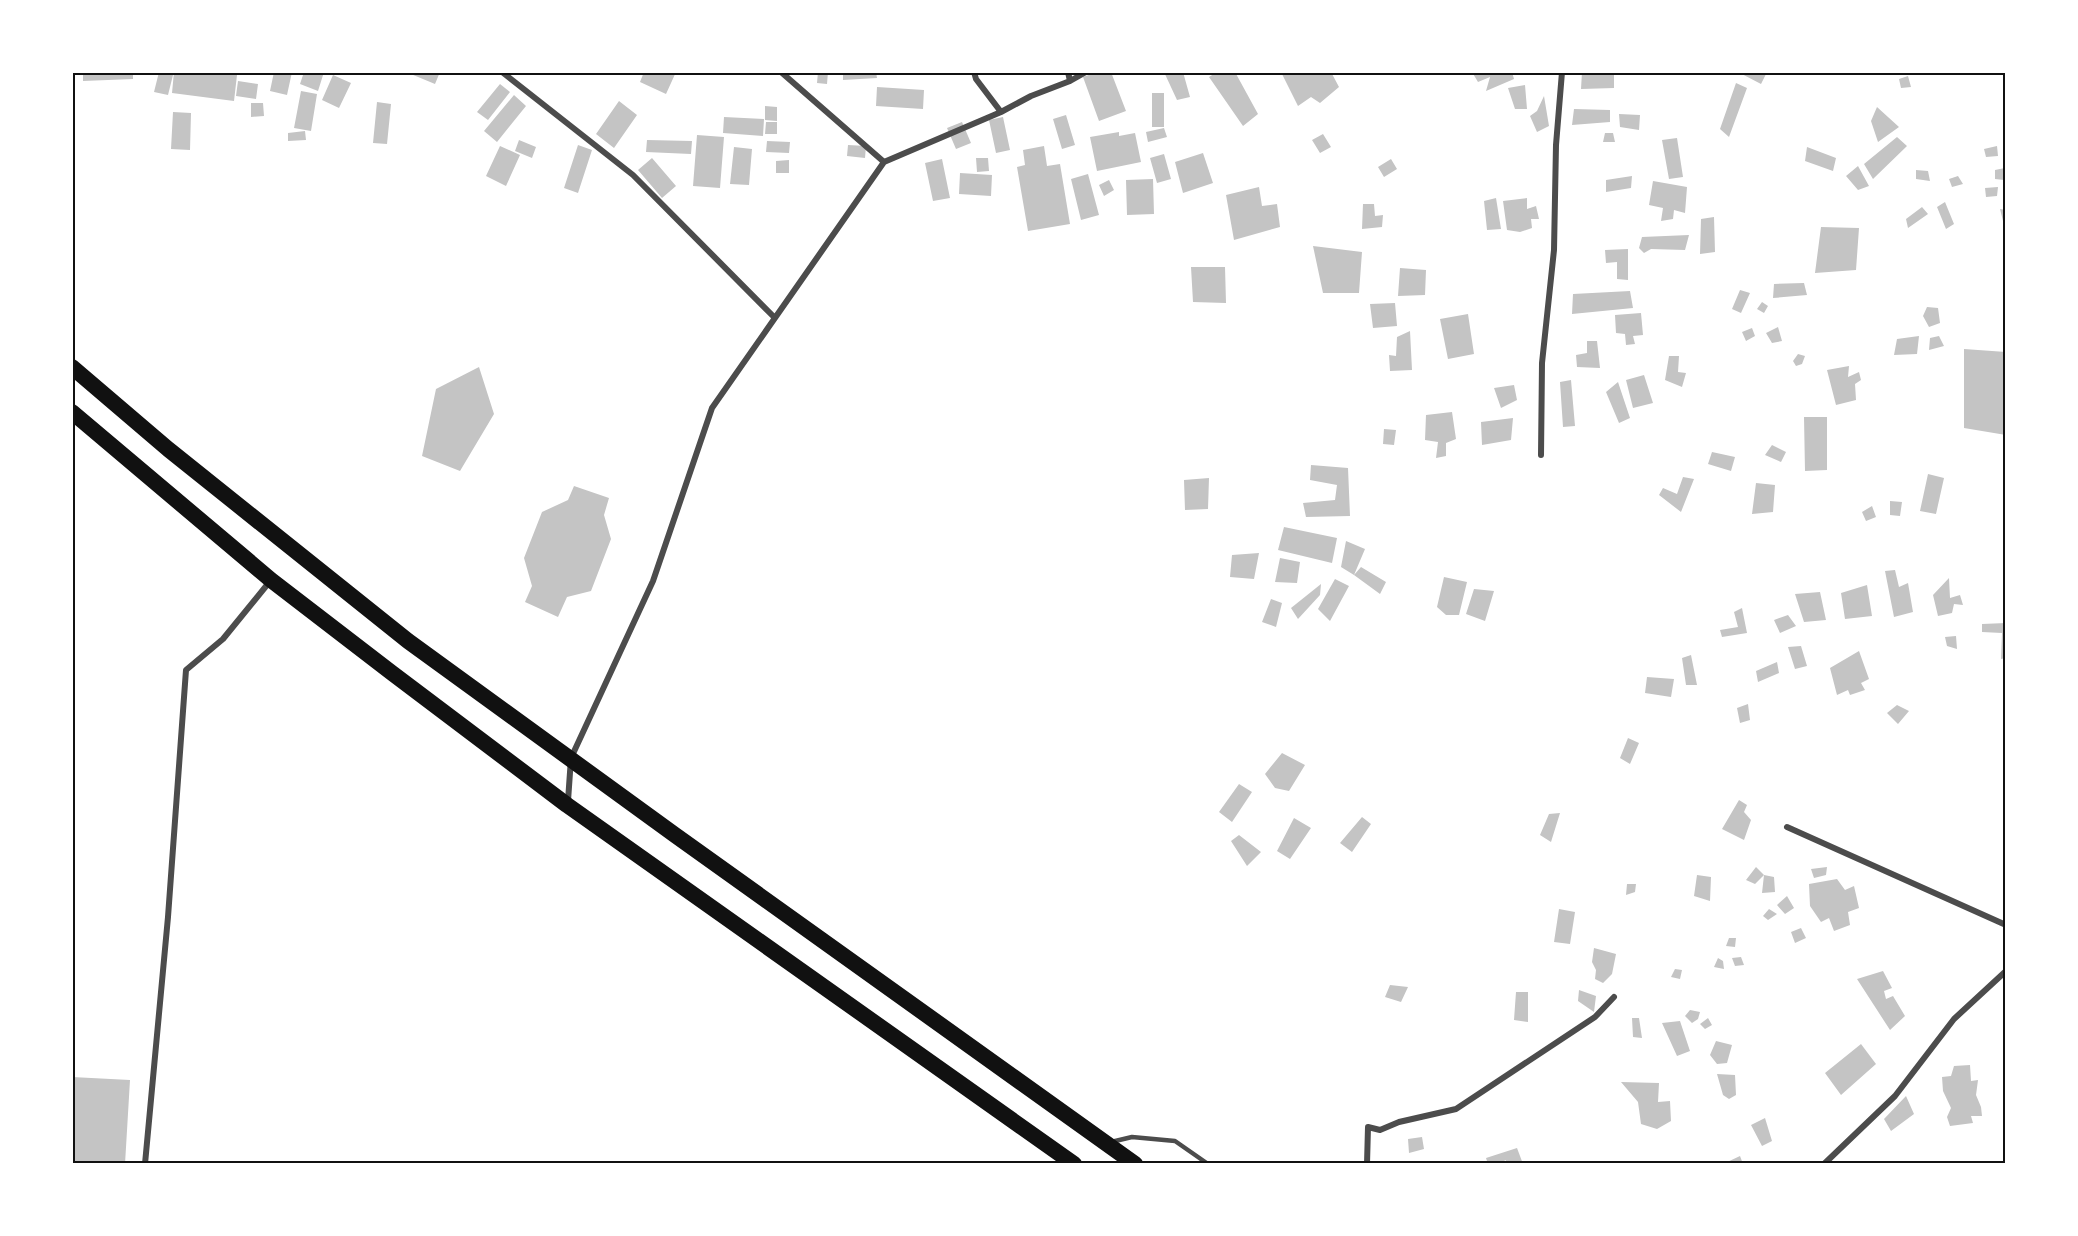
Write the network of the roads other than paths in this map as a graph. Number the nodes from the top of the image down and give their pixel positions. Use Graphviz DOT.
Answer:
graph roads {
  1 [pos="502,72"];
  2 [pos="781,72"];
  3 [pos="974,72"];
  4 [pos="1068,72"];
  5 [pos="1086,72"];
  6 [pos="1562,72"];
  7 [pos="1070,81"];
  8 [pos="1001,112"];
  9 [pos="884,162"];
  10 [pos="774,317"];
  11 [pos="72,367"];
  12 [pos="72,412"];
  13 [pos="1541,455"];
  14 [pos="271,580"];
  15 [pos="570,758"];
  16 [pos="567,805"];
  17 [pos="1786,827"];
  18 [pos="2006,925"];
  19 [pos="2006,971"];
  20 [pos="1614,997"];
  21 [pos="1106,1143"];
  22 [pos="145,1164"];
  23 [pos="1074,1164"];
  24 [pos="1135,1164"];
  25 [pos="1208,1164"];
  26 [pos="1367,1164"];
  27 [pos="1824,1164"];
  1 -- 10 [label="street"];
  2 -- 9 [label="street"];
  3 -- 8 [label="street"];
  4 -- 7 [label="street"];
  5 -- 7 [label="street"];
  6 -- 13 [label="street"];
  7 -- 8 [label="street"];
  8 -- 9 [label="street"];
  9 -- 10 [label="street"];
  10 -- 15 [label="street"];
  11 -- 15 [label="highway"];
  12 -- 14 [label="highway"];
  14 -- 16 [label="highway"];
  14 -- 22 [label="street"];
  15 -- 16 [label="street"];
  15 -- 21 [label="highway"];
  16 -- 23 [label="highway"];
  17 -- 18 [label="street"];
  19 -- 27 [label="street"];
  20 -- 26 [label="street"];
  21 -- 24 [label="highway"];
  21 -- 25 [label="lane"];
}
